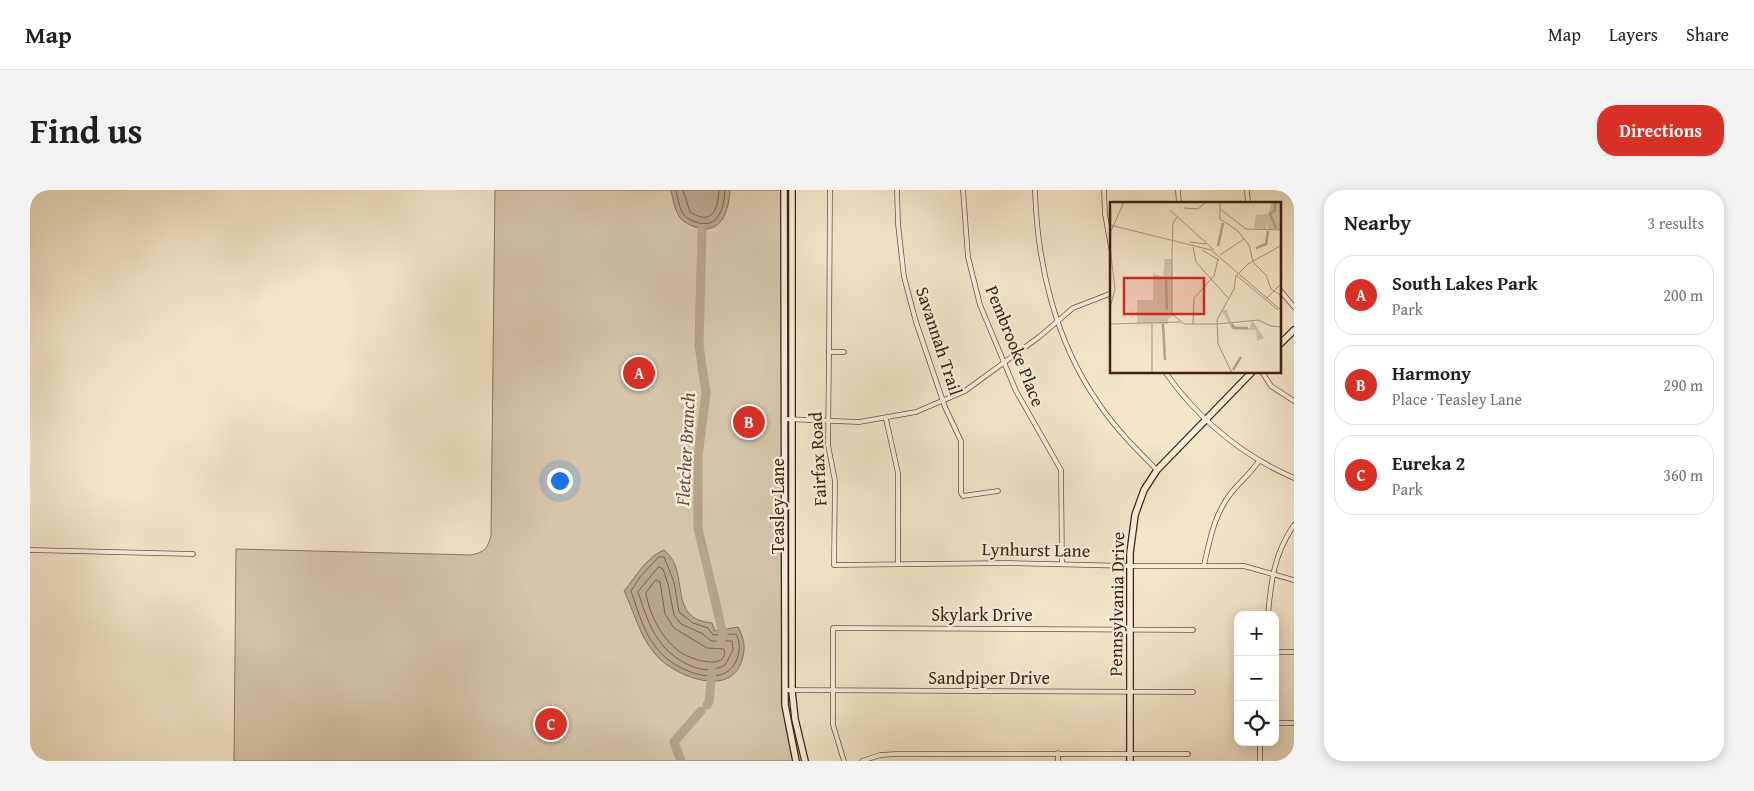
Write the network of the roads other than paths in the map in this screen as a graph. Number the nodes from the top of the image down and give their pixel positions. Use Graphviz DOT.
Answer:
graph roads {
  1 [pos="784,190"];
  2 [pos="792,190"];
  3 [pos="830,190"];
  4 [pos="898,190"];
  5 [pos="963,190"];
  6 [pos="1035,190"];
  7 [pos="1104,190"];
  8 [pos="1110,243"];
  9 [pos="1282,293"];
  10 [pos="1110,294"];
  11 [pos="1294,308"];
  12 [pos="1058,320"];
  13 [pos="1294,330"];
  14 [pos="1282,342"];
  15 [pos="829,352"];
  16 [pos="844,352"];
  17 [pos="1004,364"];
  18 [pos="1166,374"];
  19 [pos="1250,374"];
  20 [pos="1263,374"];
  21 [pos="944,401"];
  22 [pos="1294,401"];
  23 [pos="785,419"];
  24 [pos="792,419"];
  25 [pos="886,419"];
  26 [pos="1206,420"];
  27 [pos="829,421"];
  28 [pos="1259,461"];
  29 [pos="1157,470"];
  30 [pos="1294,478"];
  31 [pos="998,491"];
  32 [pos="1294,525"];
  33 [pos="30,550"];
  34 [pos="193,554"];
  35 [pos="898,564"];
  36 [pos="1062,564"];
  37 [pos="834,565"];
  38 [pos="1204,565"];
  39 [pos="1130,566"];
  40 [pos="1271,573"];
  41 [pos="1294,580"];
  42 [pos="1268,611"];
  43 [pos="1131,630"];
  44 [pos="1193,630"];
  45 [pos="1279,652"];
  46 [pos="1294,652"];
  47 [pos="785,690"];
  48 [pos="792,691"];
  49 [pos="832,691"];
  50 [pos="1130,692"];
  51 [pos="1193,692"];
  52 [pos="1279,723"];
  53 [pos="1294,723"];
  54 [pos="1260,746"];
  55 [pos="1058,753"];
  56 [pos="1130,753"];
  57 [pos="1188,754"];
  58 [pos="796,761"];
  59 [pos="805,761"];
  60 [pos="844,761"];
  61 [pos="862,761"];
  62 [pos="1058,761"];
  63 [pos="1130,761"];
  64 [pos="1260,761"];
  1 -- 23 [label="main road, Teasley Lane"];
  2 -- 24 [label="main road, Teasley Lane"];
  3 -- 15 [label="street, Fairfax Road"];
  4 -- 21 [label="street, Savannah Trail"];
  5 -- 17 [label="street, Pembrooke Place"];
  6 -- 12 [label="street"];
  7 -- 8 [label="street"];
  9 -- 11 [label="street"];
  10 -- 12 [label="street"];
  12 -- 17 [label="street"];
  12 -- 29 [label="street"];
  13 -- 14 [label="main road"];
  15 -- 16 [label="street"];
  15 -- 27 [label="street, Fairfax Road"];
  17 -- 21 [label="street"];
  17 -- 36 [label="street, Pembrooke Place"];
  18 -- 26 [label="street"];
  19 -- 26 [label="main road, Pennsylvania Drive"];
  20 -- 22 [label="street"];
  21 -- 25 [label="street"];
  21 -- 31 [label="street, Savannah Trail"];
  23 -- 24 [label="street"];
  23 -- 47 [label="main road, Teasley Lane"];
  24 -- 27 [label="street"];
  24 -- 48 [label="main road, Teasley Lane"];
  25 -- 27 [label="street"];
  25 -- 35 [label="street"];
  26 -- 28 [label="street"];
  26 -- 29 [label="main road, Pennsylvania Drive"];
  27 -- 37 [label="street, Fairfax Road"];
  28 -- 30 [label="street"];
  28 -- 38 [label="street"];
  29 -- 39 [label="main road, Pennsylvania Drive"];
  32 -- 40 [label="street"];
  33 -- 34 [label="street"];
  35 -- 36 [label="street, Lynhurst Lane"];
  35 -- 37 [label="street, Lynhurst Lane"];
  36 -- 39 [label="street, Lynhurst Lane"];
  38 -- 39 [label="street, Lynhurst Lane"];
  38 -- 40 [label="street, Lynhurst Lane"];
  39 -- 43 [label="main road, Pennsylvania Drive"];
  40 -- 41 [label="street, Lynhurst Lane"];
  40 -- 42 [label="street"];
  43 -- 44 [label="street, Skylark Drive"];
  43 -- 49 [label="street, Skylark Drive"];
  43 -- 50 [label="main road, Pennsylvania Drive"];
  45 -- 46 [label="street"];
  47 -- 48 [label="street, Sandpiper Drive"];
  47 -- 58 [label="main road, Teasley Lane"];
  48 -- 49 [label="street, Sandpiper Drive"];
  48 -- 59 [label="main road, Teasley Lane"];
  49 -- 50 [label="street, Sandpiper Drive"];
  49 -- 60 [label="street"];
  50 -- 51 [label="street, Sandpiper Drive"];
  50 -- 56 [label="main road, Pennsylvania Drive"];
  52 -- 53 [label="street"];
  54 -- 64 [label="street"];
  55 -- 56 [label="street"];
  55 -- 61 [label="street"];
  55 -- 62 [label="street"];
  56 -- 57 [label="street"];
  56 -- 63 [label="main road, Pennsylvania Drive"];
}
